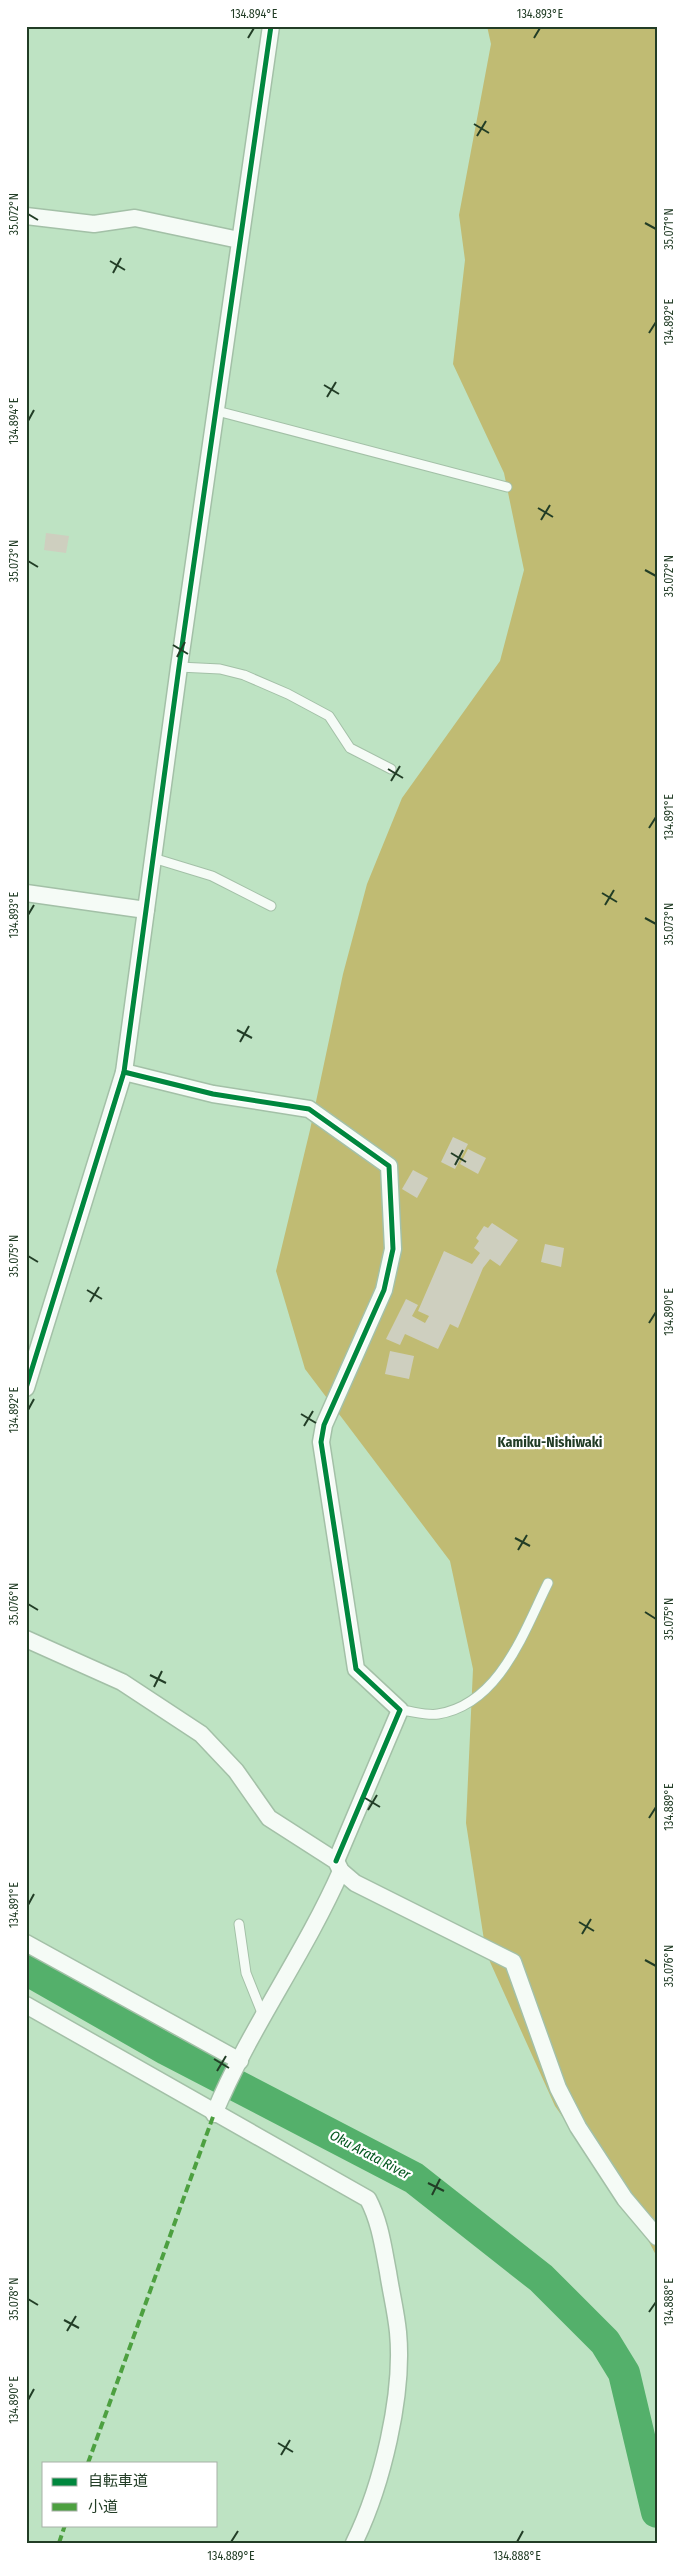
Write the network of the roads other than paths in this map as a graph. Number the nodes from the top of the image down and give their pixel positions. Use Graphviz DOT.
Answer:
graph roads {
  1 [pos="270,26"];
  2 [pos="26,216"];
  3 [pos="239,240"];
  4 [pos="217,411"];
  5 [pos="507,487"];
  6 [pos="179,667"];
  7 [pos="390,769"];
  8 [pos="153,858"];
  9 [pos="26,893"];
  10 [pos="271,906"];
  11 [pos="146,910"];
  12 [pos="124,1072"];
  13 [pos="26,1388"];
  14 [pos="548,1583"];
  15 [pos="26,1639"];
  16 [pos="400,1710"];
  17 [pos="339,1866"];
  18 [pos="239,1924"];
  19 [pos="26,1943"];
  20 [pos="26,2006"];
  21 [pos="264,2018"];
  22 [pos="239,2063"];
  23 [pos="215,2110"];
  24 [pos="657,2237"];
  25 [pos="354,2543"];
  1 -- 3 [label="street"];
  2 -- 3 [label="street"];
  3 -- 4 [label="street"];
  4 -- 5 [label="lane"];
  4 -- 6 [label="street"];
  6 -- 7 [label="lane"];
  6 -- 8 [label="street"];
  8 -- 10 [label="lane"];
  8 -- 11 [label="street"];
  9 -- 11 [label="street"];
  11 -- 12 [label="street"];
  12 -- 13 [label="street"];
  12 -- 16 [label="street"];
  14 -- 16 [label="lane"];
  15 -- 17 [label="street"];
  16 -- 17 [label="street"];
  17 -- 21 [label="street"];
  17 -- 24 [label="street"];
  18 -- 21 [label="lane"];
  19 -- 22 [label="street"];
  20 -- 23 [label="street"];
  21 -- 22 [label="street"];
  22 -- 23 [label="street"];
  23 -- 25 [label="street"];
}
